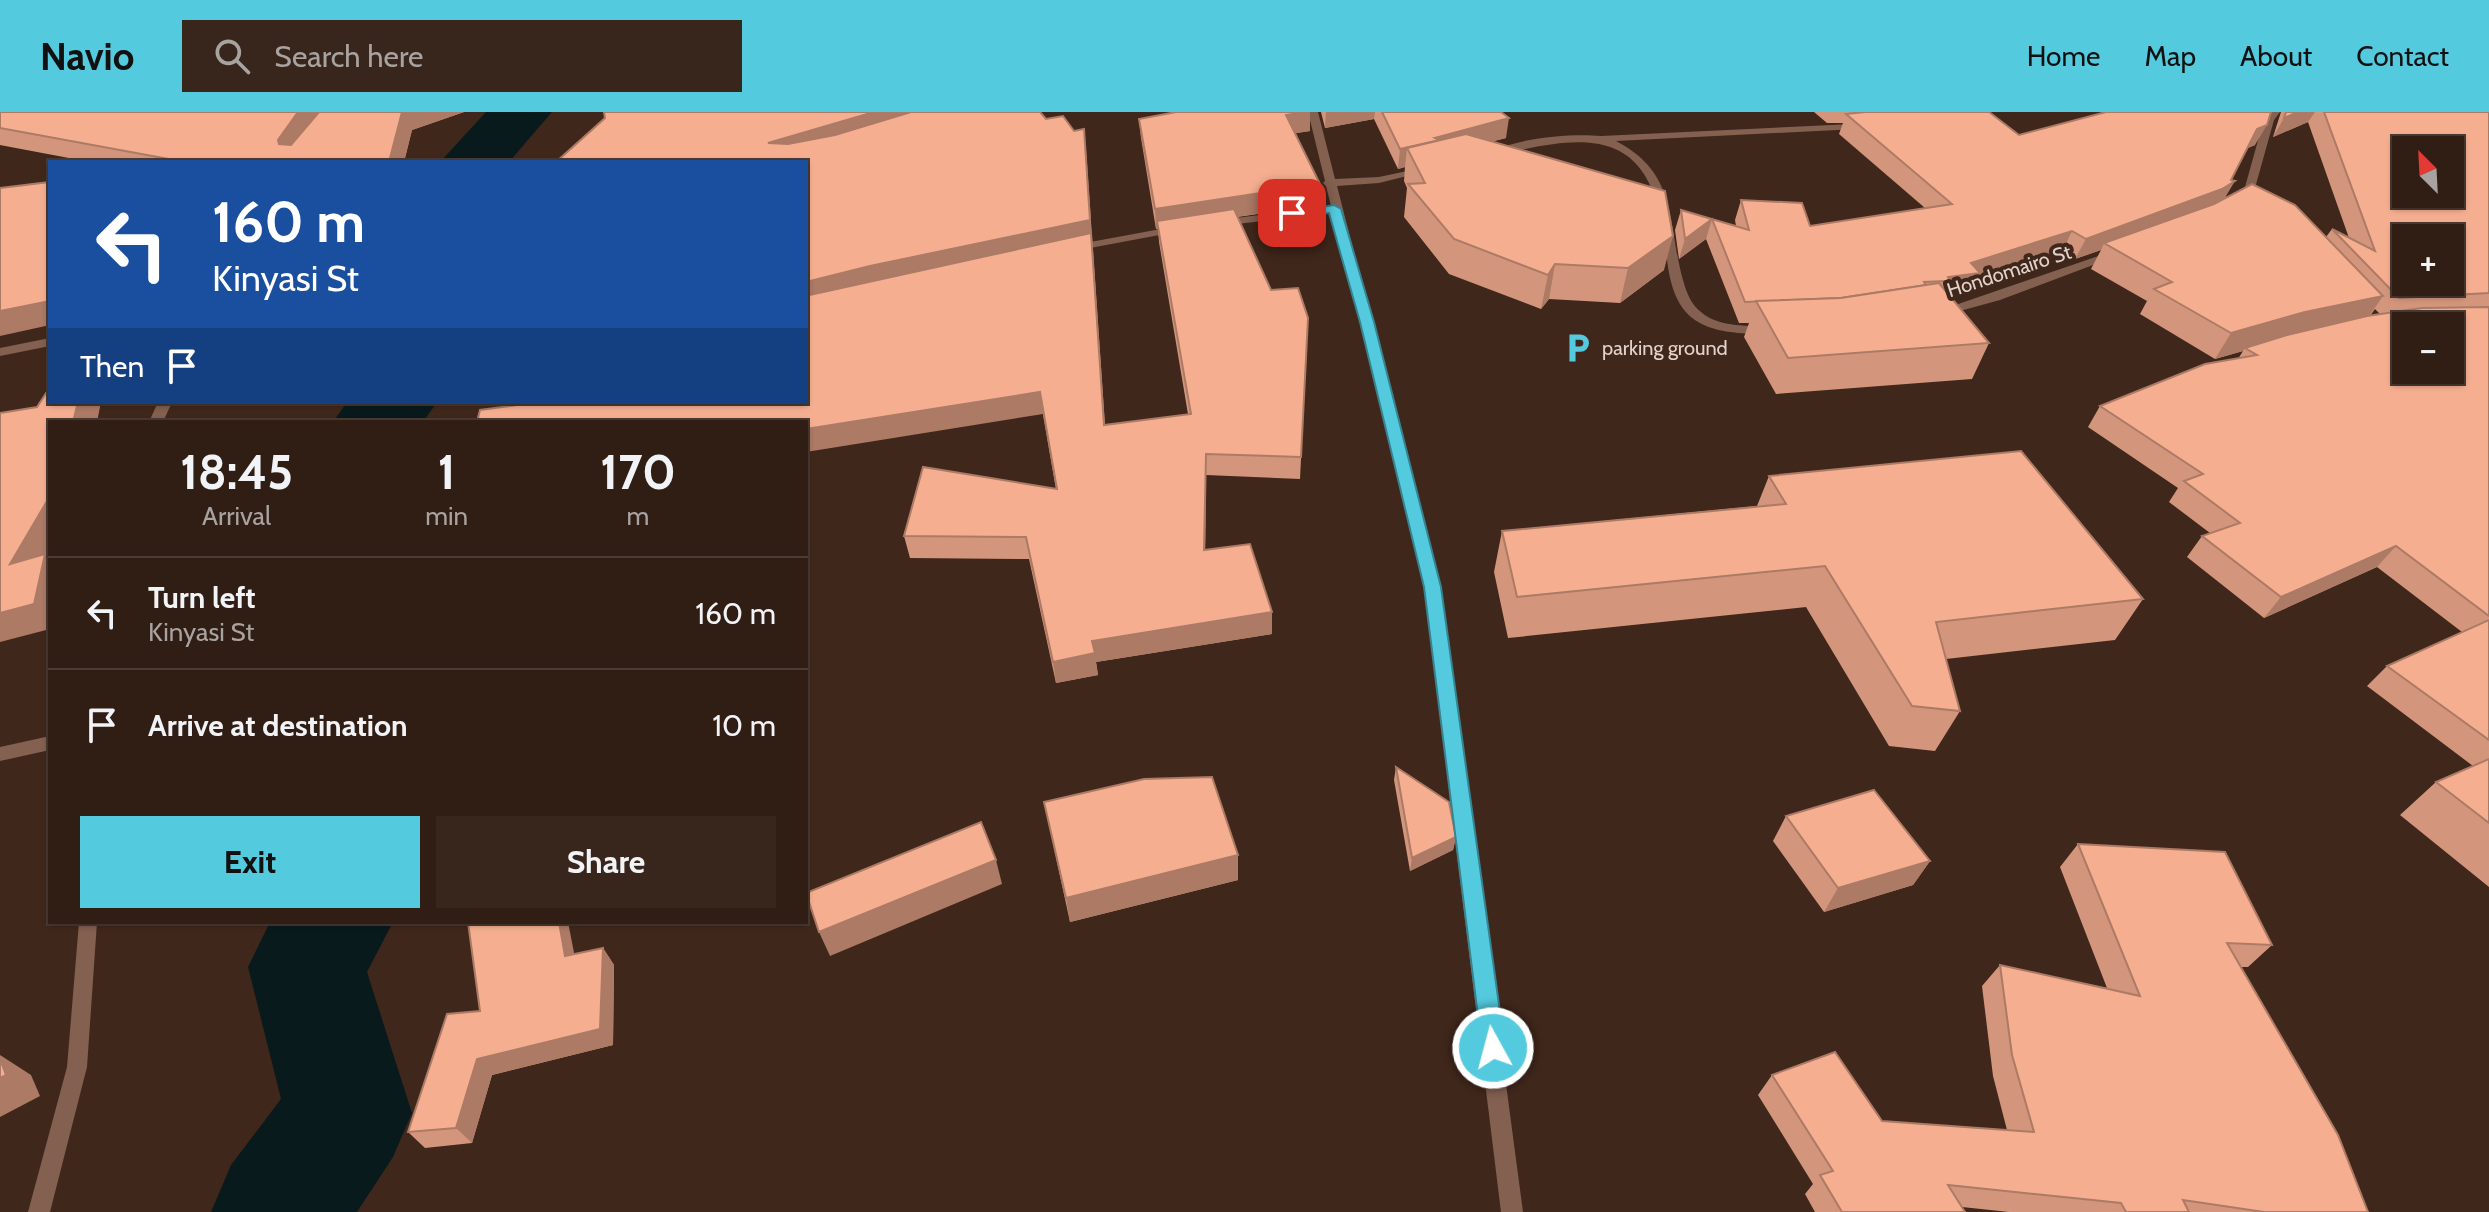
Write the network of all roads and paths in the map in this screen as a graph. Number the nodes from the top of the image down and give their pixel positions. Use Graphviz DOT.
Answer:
graph roads {
  1 [pos="1313,112"];
  2 [pos="2275,112"];
  3 [pos="1853,127"];
  4 [pos="1602,139"];
  5 [pos="1487,155"];
  6 [pos="1444,166"];
  7 [pos="1328,183"];
  8 [pos="2230,205"];
  9 [pos="1334,209"];
  10 [pos="2130,247"];
  11 [pos="1059,250"];
  12 [pos="1928,315"];
  13 [pos="1783,330"];
  14 [pos="48,342"];
  15 [pos="0,352"];
  16 [pos="48,743"];
  17 [pos="0,754"];
  18 [pos="88,924"];
  19 [pos="39,1212"];
  20 [pos="1512,1212"];
  1 -- 7 [label="street"];
  2 -- 8 [label="street"];
  3 -- 4 [label="street"];
  4 -- 5 [label="street"];
  4 -- 13 [label="street"];
  6 -- 7 [label="street"];
  7 -- 9 [label="street"];
  9 -- 11 [label="street"];
  9 -- 20 [label="street"];
  10 -- 12 [label="street, Hondomairo St"];
  14 -- 15 [label="street"];
  16 -- 17 [label="street"];
  18 -- 19 [label="street"];
}
